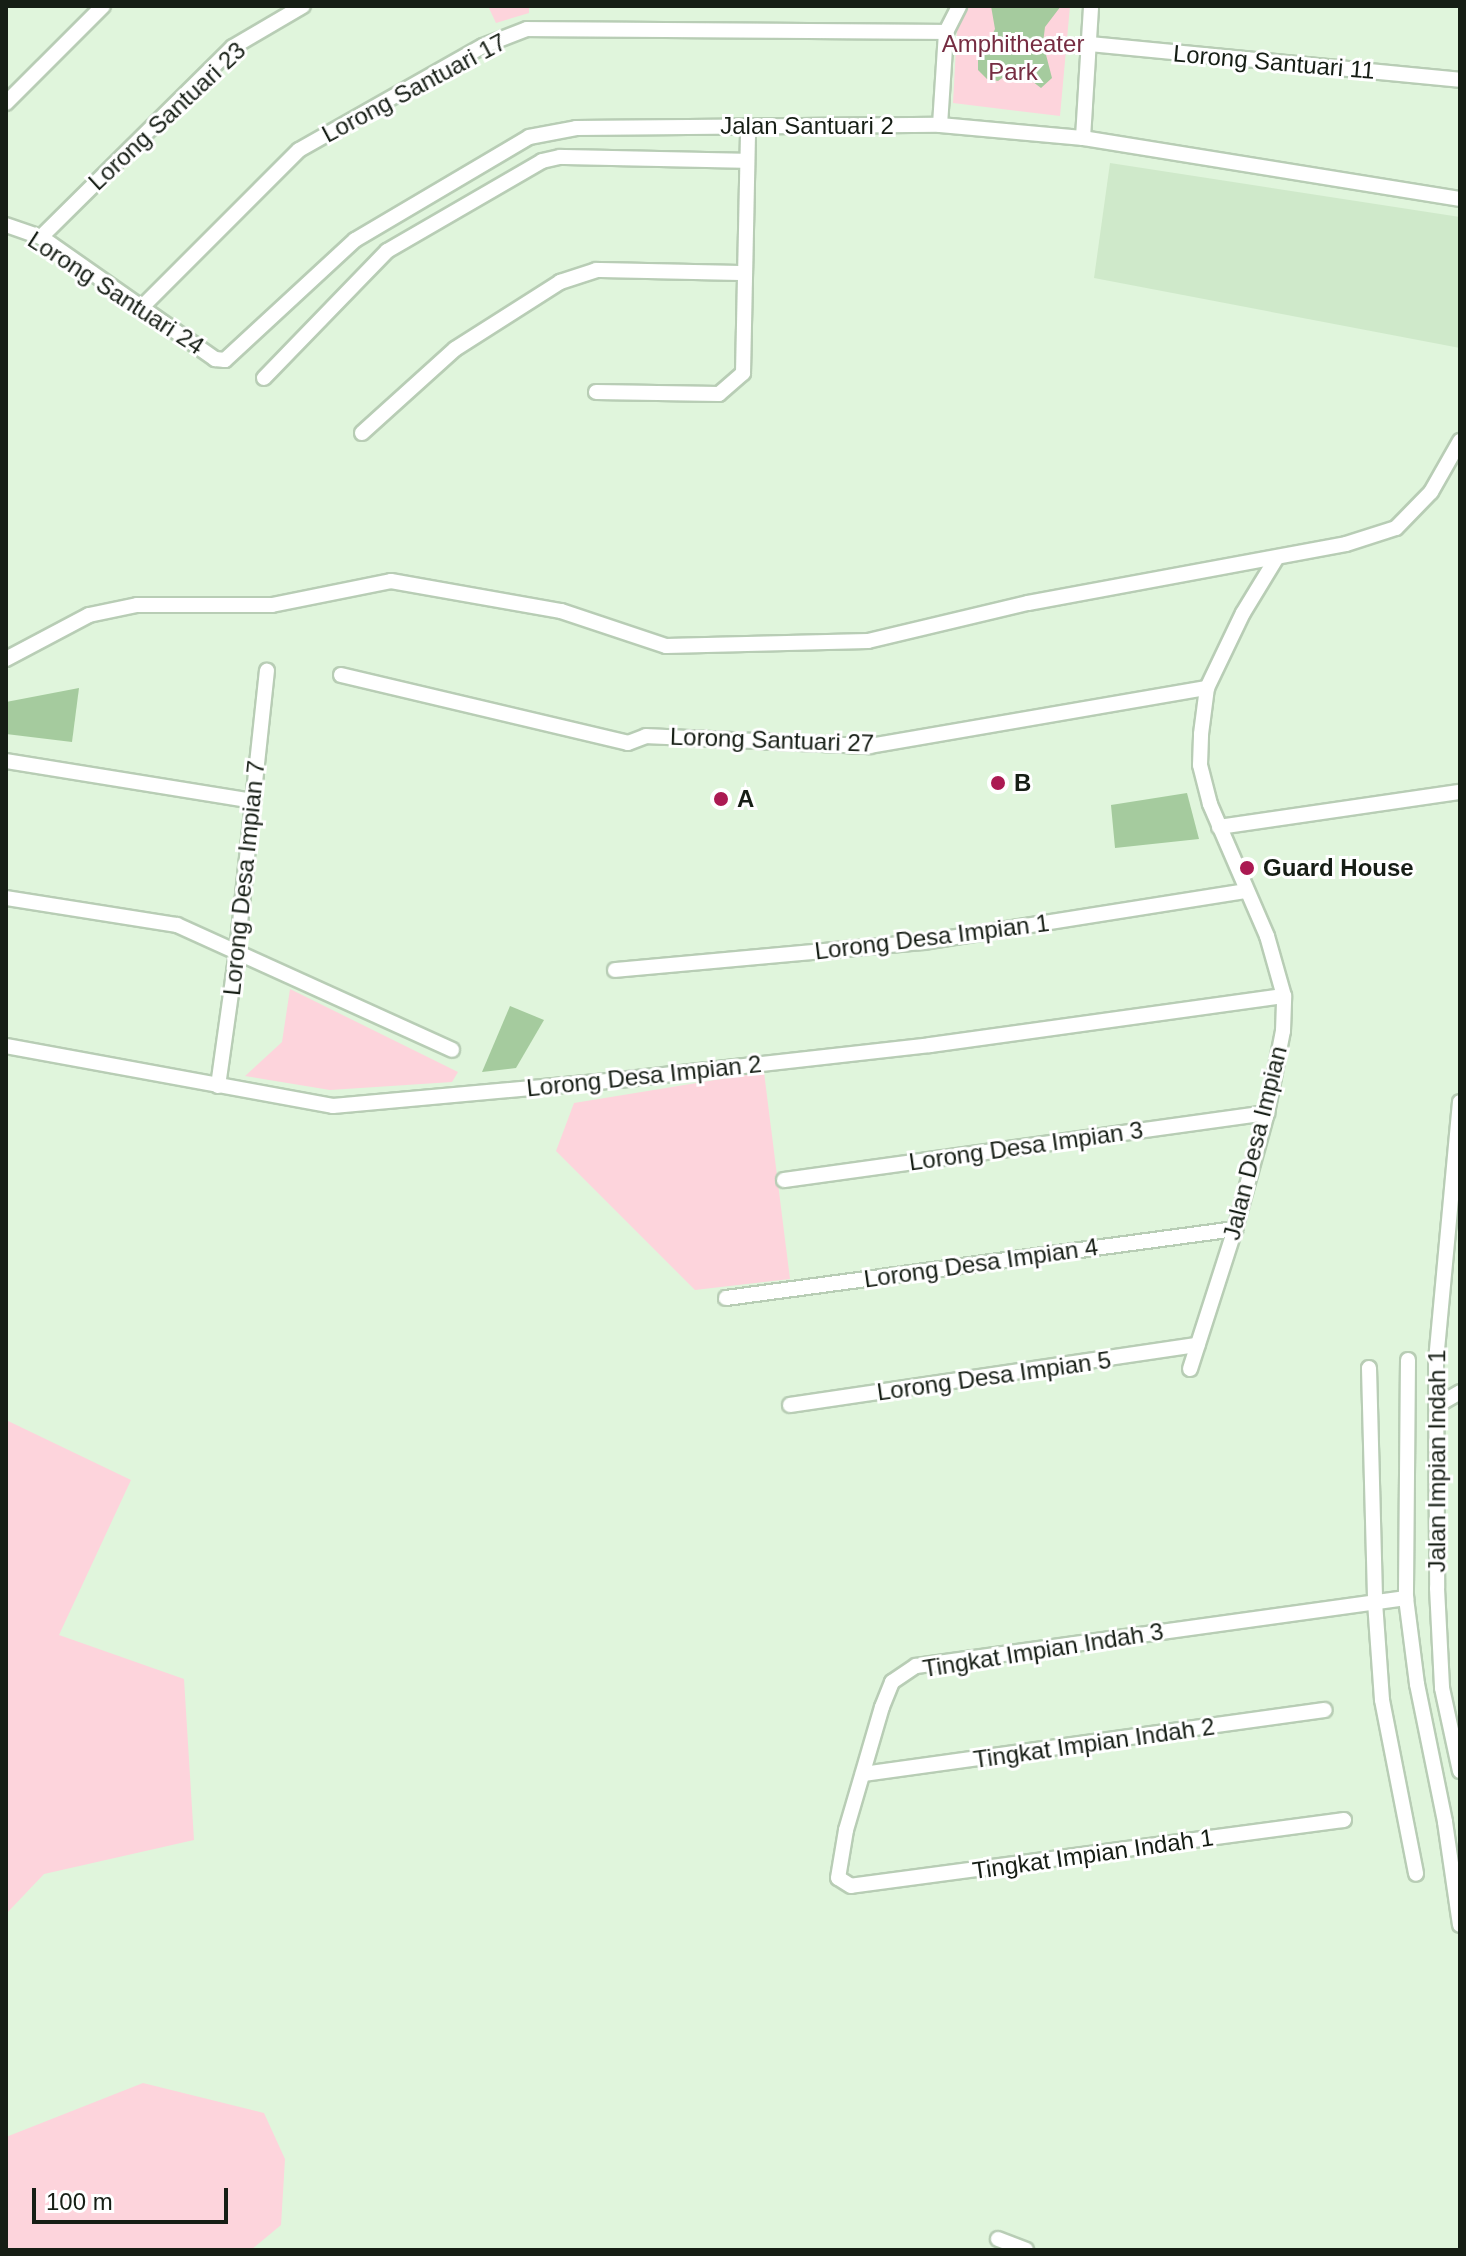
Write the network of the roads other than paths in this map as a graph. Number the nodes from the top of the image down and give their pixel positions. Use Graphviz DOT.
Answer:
graph roads {
  1 [pos="103,6"];
  2 [pos="303,6"];
  3 [pos="959,6"];
  4 [pos="1091,6"];
  5 [pos="946,32"];
  6 [pos="1089,44"];
  7 [pos="1460,80"];
  8 [pos="6,103"];
  9 [pos="940,125"];
  10 [pos="748,126"];
  11 [pos="1083,138"];
  12 [pos="747,161"];
  13 [pos="1460,199"];
  14 [pos="6,225"];
  15 [pos="41,237"];
  16 [pos="745,273"];
  17 [pos="141,308"];
  18 [pos="225,360"];
  19 [pos="264,378"];
  20 [pos="596,392"];
  21 [pos="362,433"];
  22 [pos="1460,441"];
  23 [pos="1276,559"];
  24 [pos="6,659"];
  25 [pos="267,671"];
  26 [pos="341,675"];
  27 [pos="1207,688"];
  28 [pos="6,761"];
  29 [pos="1460,792"];
  30 [pos="252,801"];
  31 [pos="1219,827"];
  32 [pos="1246,891"];
  33 [pos="6,898"];
  34 [pos="237,951"];
  35 [pos="615,970"];
  36 [pos="1284,996"];
  37 [pos="6,1046"];
  38 [pos="452,1050"];
  39 [pos="218,1086"];
  40 [pos="1460,1102"];
  41 [pos="1267,1113"];
  42 [pos="784,1180"];
  43 [pos="1454,1192"];
  44 [pos="1235,1229"];
  45 [pos="726,1298"];
  46 [pos="1198,1345"];
  47 [pos="1408,1360"];
  48 [pos="1369,1368"];
  49 [pos="1190,1369"];
  50 [pos="1460,1392"];
  51 [pos="790,1405"];
  52 [pos="1436,1406"];
  53 [pos="1406,1598"];
  54 [pos="1375,1602"];
  55 [pos="1325,1710"];
  56 [pos="1460,1771"];
  57 [pos="863,1774"];
  58 [pos="1460,1819"];
  59 [pos="1344,1820"];
  60 [pos="1445,1822"];
  61 [pos="1416,1874"];
  62 [pos="843,1883"];
  63 [pos="1460,1925"];
  64 [pos="998,2239"];
  65 [pos="1026,2250"];
  1 -- 8 [label="street"];
  2 -- 15 [label="street, Lorong Santuari 23"];
  3 -- 5 [label="street"];
  4 -- 6 [label="street"];
  5 -- 9 [label="street"];
  5 -- 17 [label="street, Lorong Santuari 17"];
  6 -- 7 [label="street, Lorong Santuari 11"];
  6 -- 11 [label="street"];
  9 -- 10 [label="street, Jalan Santuari 2"];
  9 -- 11 [label="street, Jalan Santuari 2"];
  10 -- 12 [label="street"];
  10 -- 18 [label="street, Jalan Santuari 2"];
  11 -- 13 [label="street, Jalan Santuari 2"];
  12 -- 16 [label="street"];
  12 -- 19 [label="street"];
  14 -- 15 [label="street, Lorong Santuari 24"];
  15 -- 17 [label="street, Lorong Santuari 24"];
  16 -- 20 [label="street"];
  16 -- 21 [label="street"];
  17 -- 18 [label="street, Lorong Santuari 24"];
  22 -- 23 [label="street"];
  23 -- 24 [label="street"];
  23 -- 27 [label="street"];
  25 -- 30 [label="street, Lorong Desa Impian 7"];
  26 -- 27 [label="street, Lorong Santuari 27"];
  27 -- 31 [label="street, Jalan Desa Impian"];
  28 -- 30 [label="street"];
  29 -- 31 [label="street"];
  30 -- 34 [label="street, Lorong Desa Impian 7"];
  31 -- 32 [label="street, Jalan Desa Impian"];
  32 -- 35 [label="street, Lorong Desa Impian 1"];
  32 -- 36 [label="street, Jalan Desa Impian"];
  33 -- 34 [label="street"];
  34 -- 38 [label="street"];
  34 -- 39 [label="street, Lorong Desa Impian 7"];
  36 -- 39 [label="street, Lorong Desa Impian 2"];
  36 -- 41 [label="street, Jalan Desa Impian"];
  37 -- 39 [label="street, Lorong Desa Impian 2"];
  40 -- 43 [label="street, Jalan Impian Indah 1"];
  41 -- 42 [label="street, Lorong Desa Impian 3"];
  41 -- 44 [label="street, Jalan Desa Impian"];
  43 -- 52 [label="street, Jalan Impian Indah 1"];
  44 -- 45 [label="street, Lorong Desa Impian 4"];
  44 -- 46 [label="street, Jalan Desa Impian"];
  46 -- 49 [label="street, Jalan Desa Impian"];
  46 -- 51 [label="street, Lorong Desa Impian 5"];
  47 -- 53 [label="street, Jalan Impian Indah 1"];
  48 -- 54 [label="street"];
  50 -- 52 [label="street"];
  52 -- 56 [label="street, Jalan Impian Indah 1"];
  53 -- 54 [label="street, Tingkat Impian Indah 3"];
  53 -- 60 [label="street, Jalan Impian Indah 1"];
  54 -- 57 [label="street, Tingkat Impian Indah 3"];
  54 -- 61 [label="street"];
  55 -- 57 [label="street, Tingkat Impian Indah 2"];
  57 -- 62 [label="street, Tingkat Impian Indah 3"];
  58 -- 60 [label="street"];
  59 -- 62 [label="street, Tingkat Impian Indah 1"];
  60 -- 63 [label="street, Jalan Impian Indah 1"];
  64 -- 65 [label="street"];
}
